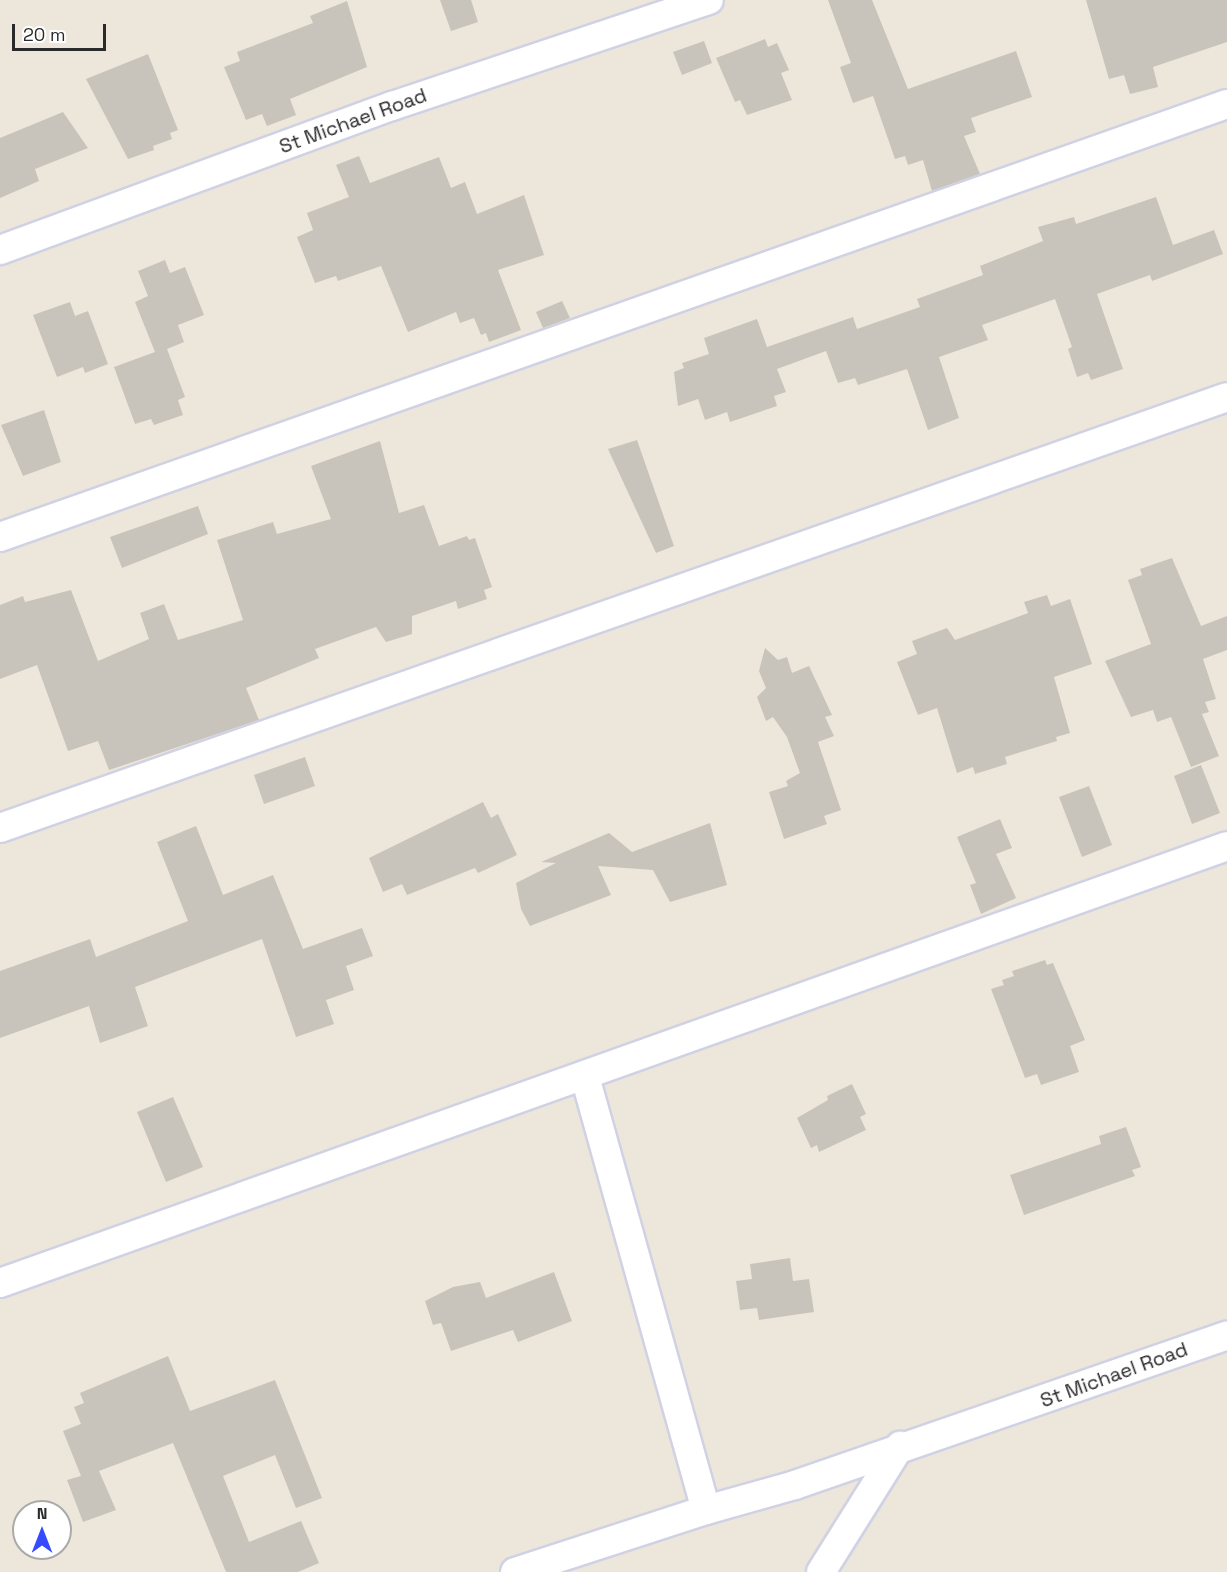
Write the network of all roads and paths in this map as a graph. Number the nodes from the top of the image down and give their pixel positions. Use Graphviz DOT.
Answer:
graph roads {
  1 [pos="709,0"];
  2 [pos="1227,104"];
  3 [pos="0,250"];
  4 [pos="1227,397"];
  5 [pos="0,537"];
  6 [pos="0,828"];
  7 [pos="1227,846"];
  8 [pos="585,1077"];
  9 [pos="0,1283"];
  10 [pos="1227,1335"];
  11 [pos="900,1446"];
  12 [pos="706,1510"];
  13 [pos="514,1572"];
  14 [pos="821,1572"];
  1 -- 3 [label="street, St Michael Road"];
  2 -- 5 [label="street"];
  4 -- 6 [label="street"];
  7 -- 8 [label="street"];
  8 -- 9 [label="street"];
  8 -- 12 [label="street"];
  10 -- 11 [label="street, St Michael Road"];
  11 -- 12 [label="street, St Michael Road"];
  11 -- 14 [label="street"];
  12 -- 13 [label="street, St Michael Road"];
}
